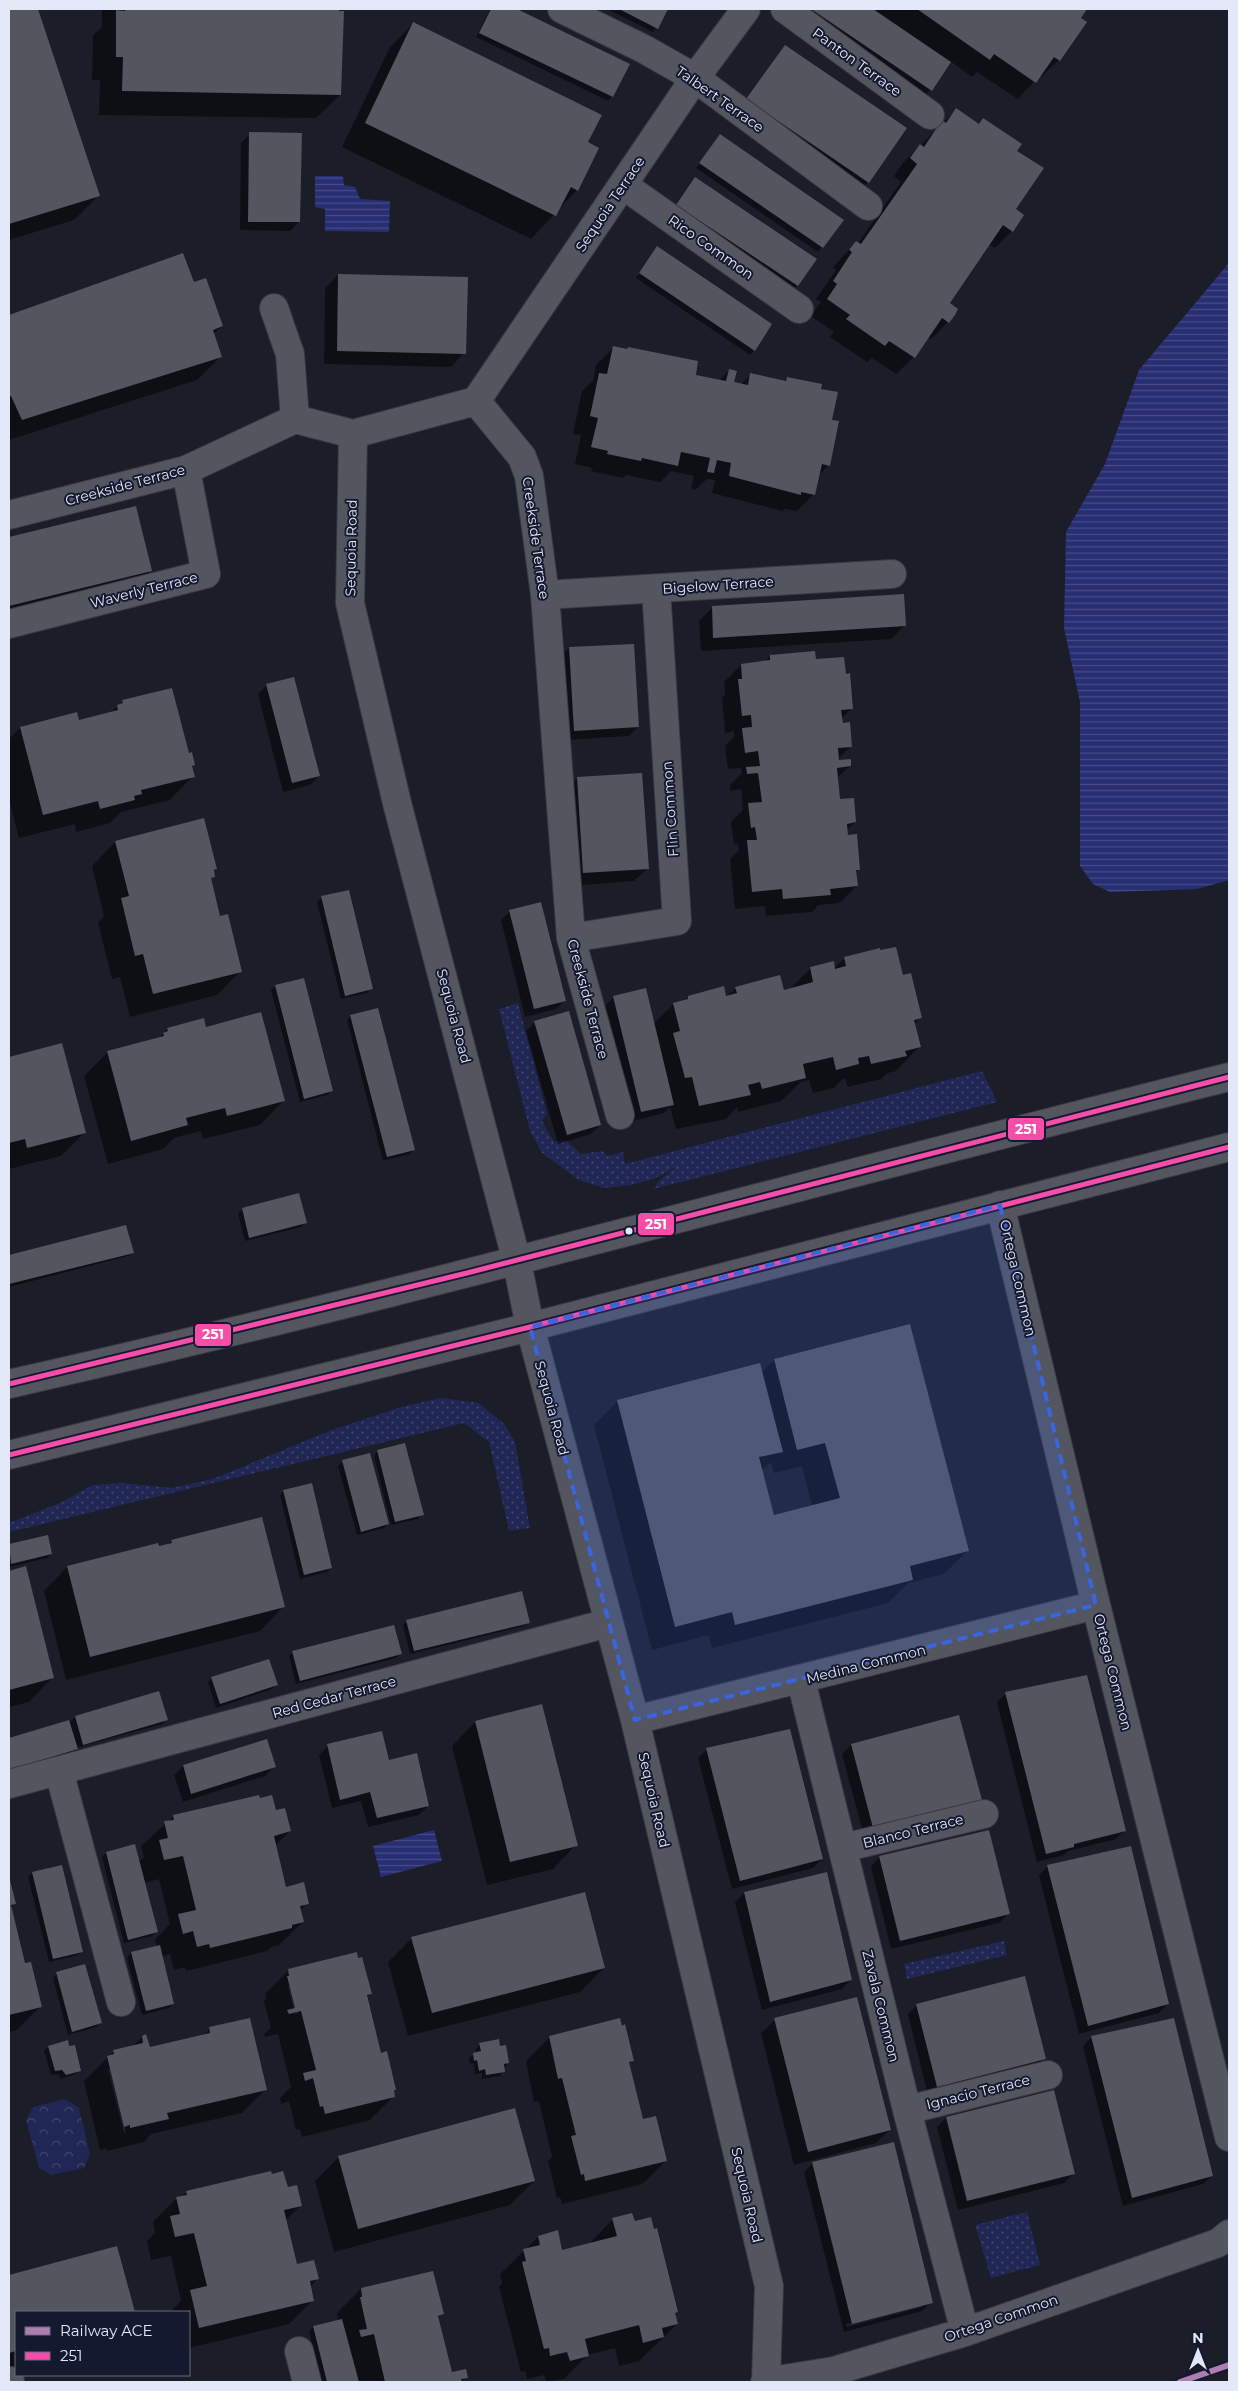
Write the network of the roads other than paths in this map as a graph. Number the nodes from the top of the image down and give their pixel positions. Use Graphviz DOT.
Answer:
graph roads {
  1 [pos="562,9"];
  2 [pos="746,9"];
  3 [pos="785,9"];
  4 [pos="695,78"];
  5 [pos="930,115"];
  6 [pos="622,185"];
  7 [pos="868,206"];
  8 [pos="274,308"];
  9 [pos="799,309"];
  10 [pos="476,401"];
  11 [pos="295,419"];
  12 [pos="353,434"];
  13 [pos="186,470"];
  14 [pos="9,515"];
  15 [pos="892,574"];
  16 [pos="656,589"];
  17 [pos="545,594"];
  18 [pos="9,624"];
  19 [pos="571,938"];
  20 [pos="1229,1077"];
  21 [pos="620,1115"];
  22 [pos="1229,1148"];
  23 [pos="1000,1205"];
  24 [pos="518,1262"];
  25 [pos="530,1327"];
  26 [pos="9,1384"];
  27 [pos="9,1454"];
  28 [pos="1096,1605"];
  29 [pos="608,1623"];
  30 [pos="801,1680"];
  31 [pos="635,1720"];
  32 [pos="59,1770"];
  33 [pos="9,1784"];
  34 [pos="984,1814"];
  35 [pos="843,1848"];
  36 [pos="121,2002"];
  37 [pos="1048,2075"];
  38 [pos="907,2110"];
  39 [pos="1229,2137"];
  40 [pos="1229,2234"];
  41 [pos="966,2332"];
  42 [pos="299,2351"];
  43 [pos="307,2382"];
  44 [pos="765,2382"];
  1 -- 4 [label="street, Talbert Terrace"];
  2 -- 4 [label="street, Sequoia Terrace"];
  3 -- 5 [label="street, Panton Terrace"];
  4 -- 6 [label="street, Sequoia Terrace"];
  4 -- 7 [label="street, Talbert Terrace"];
  6 -- 9 [label="street, Rico Common"];
  6 -- 10 [label="street, Sequoia Terrace"];
  8 -- 11 [label="street"];
  10 -- 12 [label="street"];
  10 -- 17 [label="street, Creekside Terrace"];
  11 -- 12 [label="street"];
  11 -- 13 [label="street, Creekside Terrace"];
  12 -- 24 [label="street, Sequoia Road"];
  13 -- 14 [label="street, Creekside Terrace"];
  13 -- 18 [label="street, Waverly Terrace"];
  15 -- 16 [label="street, Bigelow Terrace"];
  16 -- 17 [label="street, Bigelow Terrace"];
  16 -- 19 [label="street, Flin Common"];
  17 -- 19 [label="street, Creekside Terrace"];
  19 -- 21 [label="street, Creekside Terrace"];
  20 -- 24 [label="street"];
  22 -- 23 [label="street"];
  23 -- 25 [label="street"];
  23 -- 28 [label="street, Ortega Common"];
  24 -- 25 [label="street, Sequoia Road"];
  24 -- 26 [label="street"];
  25 -- 27 [label="street"];
  25 -- 29 [label="street, Sequoia Road"];
  28 -- 30 [label="street, Medina Common"];
  28 -- 39 [label="street, Ortega Common"];
  29 -- 31 [label="street, Sequoia Road"];
  29 -- 32 [label="street, Red Cedar Terrace"];
  30 -- 31 [label="street, Medina Common"];
  30 -- 35 [label="street, Zavala Common"];
  31 -- 44 [label="street, Sequoia Road"];
  32 -- 33 [label="street, Red Cedar Terrace"];
  32 -- 36 [label="street"];
  34 -- 35 [label="street, Blanco Terrace"];
  35 -- 38 [label="street, Zavala Common"];
  37 -- 38 [label="street, Ignacio Terrace"];
  38 -- 41 [label="street, Zavala Common"];
  40 -- 41 [label="street, Ortega Common"];
  41 -- 44 [label="street, Ortega Common"];
  42 -- 43 [label="street"];
}
